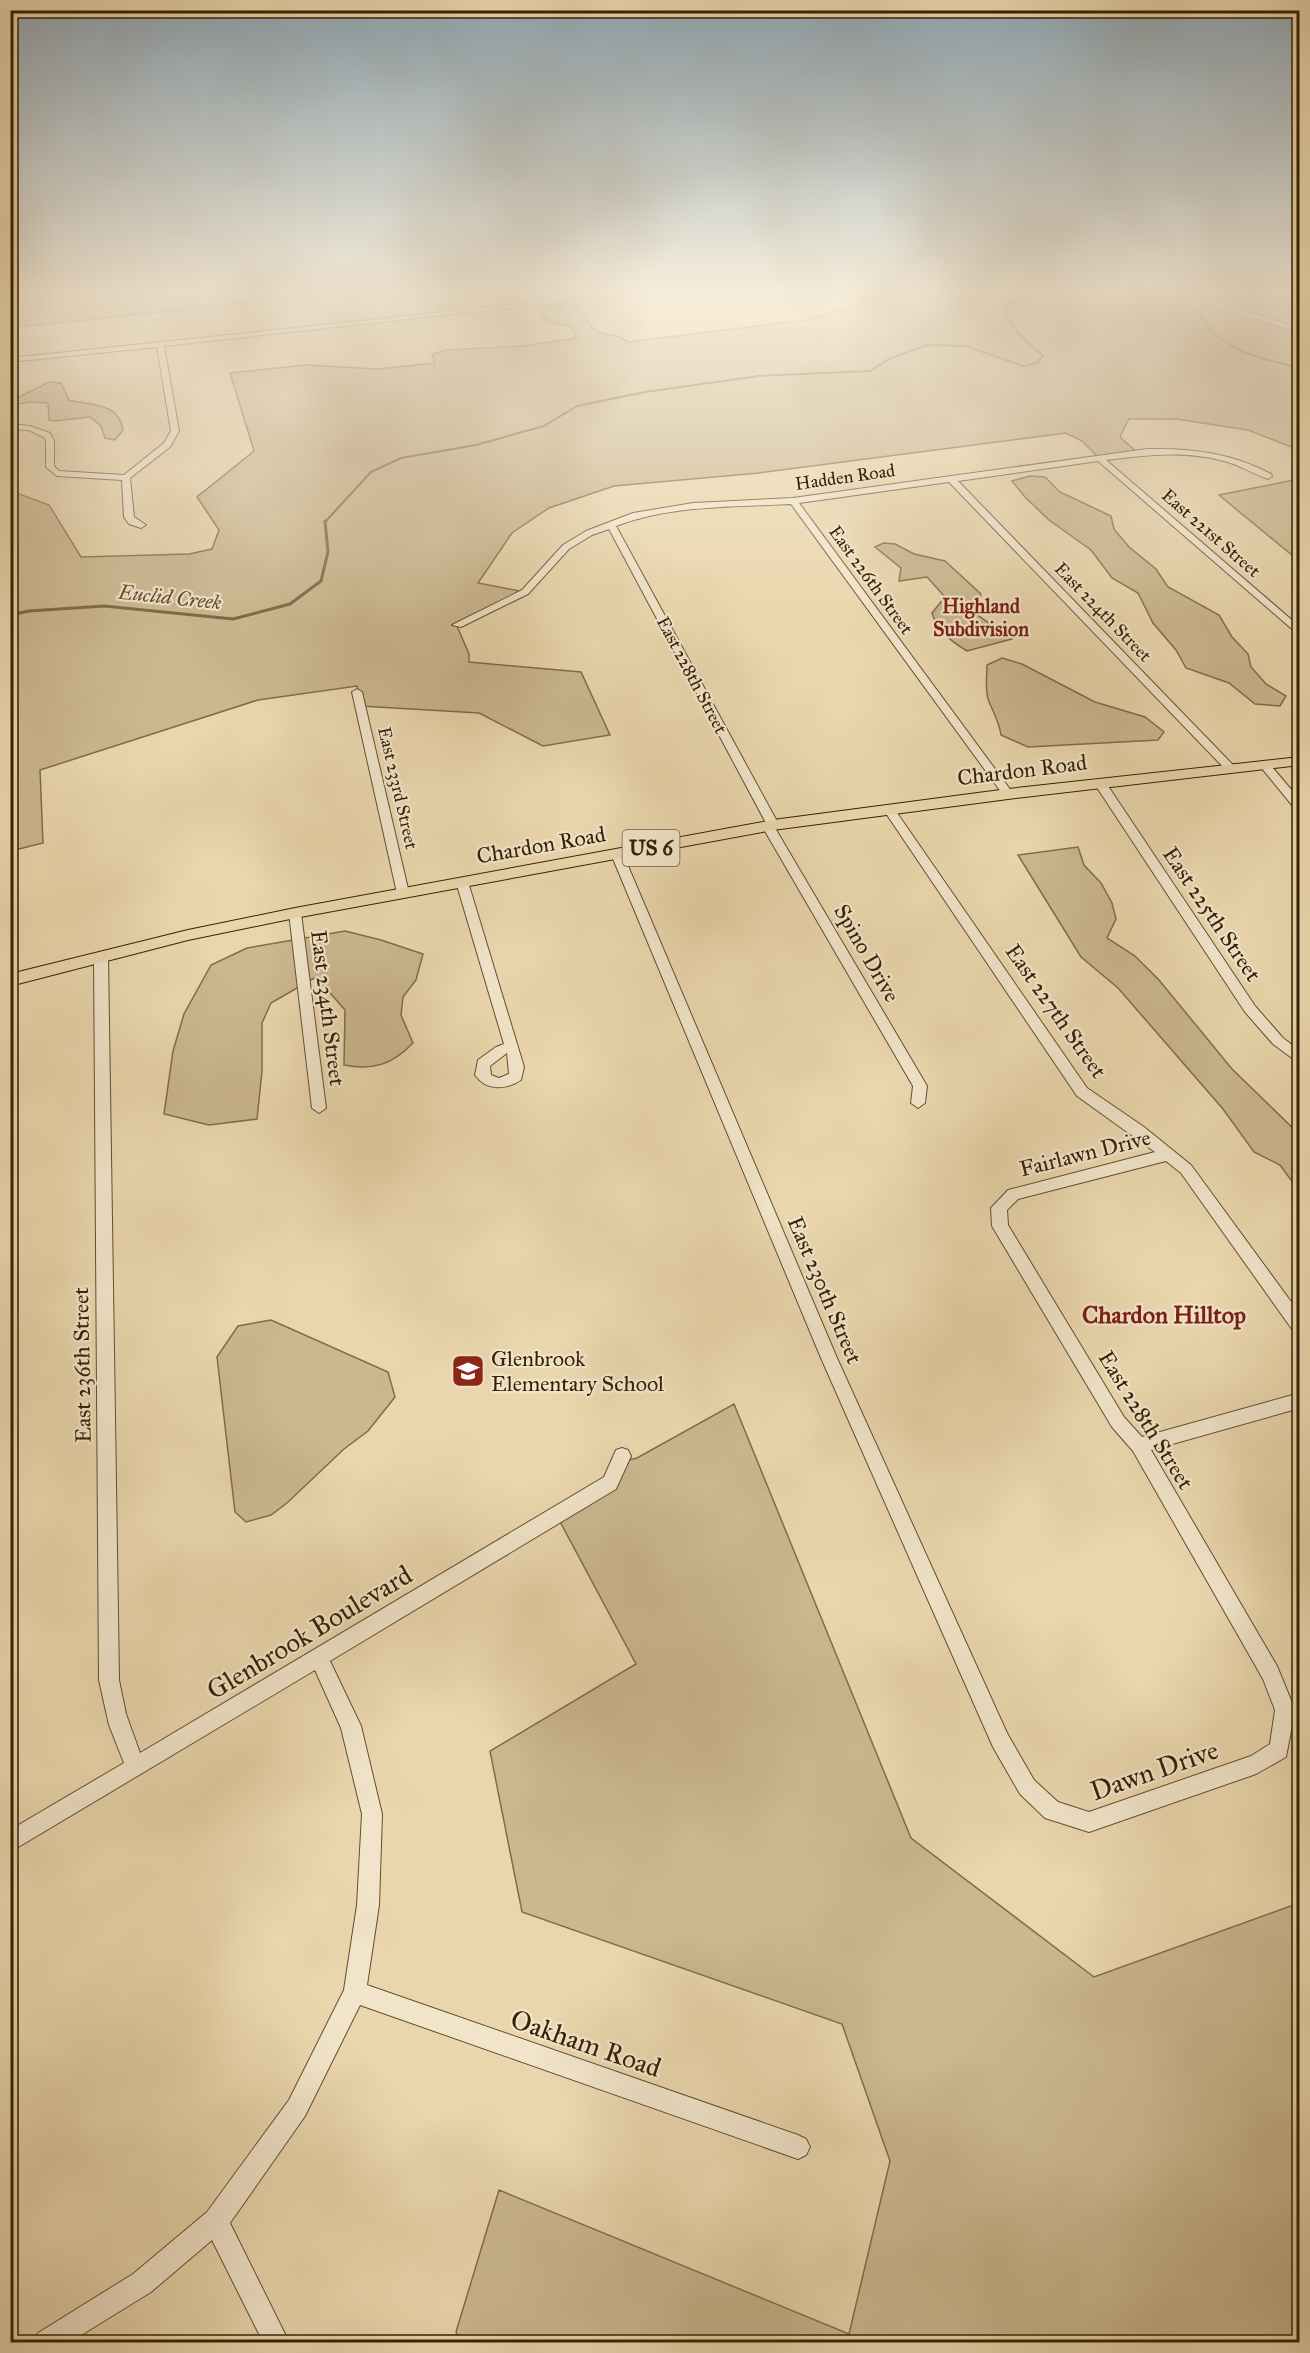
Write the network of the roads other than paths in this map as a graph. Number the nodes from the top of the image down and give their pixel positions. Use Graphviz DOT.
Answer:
graph roads {
  1 [pos="171,402"];
  2 [pos="10,426"];
  3 [pos="36,429"];
  4 [pos="10,435"];
  5 [pos="1100,459"];
  6 [pos="1268,476"];
  7 [pos="126,478"];
  8 [pos="951,479"];
  9 [pos="794,501"];
  10 [pos="611,524"];
  11 [pos="141,525"];
  12 [pos="457,626"];
  13 [pos="1299,633"];
  14 [pos="357,692"];
  15 [pos="1299,760"];
  16 [pos="1264,764"];
  17 [pos="1230,768"];
  18 [pos="1100,783"];
  19 [pos="1008,795"];
  20 [pos="1299,808"];
  21 [pos="889,809"];
  22 [pos="771,826"];
  23 [pos="617,854"];
  24 [pos="462,882"];
  25 [pos="403,893"];
  26 [pos="295,913"];
  27 [pos="101,957"];
  28 [pos="10,980"];
  29 [pos="512,1047"];
  30 [pos="1299,1059"];
  31 [pos="918,1103"];
  32 [pos="319,1108"];
  33 [pos="1167,1155"];
  34 [pos="1013,1194"];
  35 [pos="1299,1327"];
  36 [pos="1297,1401"];
  37 [pos="1139,1446"];
  38 [pos="622,1456"];
  39 [pos="319,1658"];
  40 [pos="1270,1673"];
  41 [pos="1000,1740"];
  42 [pos="136,1767"];
  43 [pos="10,1842"];
  44 [pos="355,1992"];
  45 [pos="798,2147"];
  46 [pos="216,2221"];
  47 [pos="47,2343"];
  48 [pos="276,2343"];
  1 -- 7 [label="street"];
  2 -- 3 [label="street"];
  3 -- 4 [label="street"];
  3 -- 7 [label="street"];
  5 -- 6 [label="street, Hadden Road"];
  5 -- 8 [label="street, Hadden Road"];
  5 -- 13 [label="street, East 221st Street"];
  7 -- 11 [label="street"];
  8 -- 9 [label="street, Hadden Road"];
  8 -- 17 [label="street, East 224th Street"];
  9 -- 10 [label="street, Hadden Road"];
  9 -- 19 [label="street, East 226th Street"];
  10 -- 12 [label="street, Hadden Road"];
  10 -- 22 [label="street, East 228th Street"];
  14 -- 25 [label="street, East 233rd Street"];
  15 -- 16 [label="main road, Chardon Road / US 6"];
  16 -- 17 [label="main road, Chardon Road / US 6"];
  16 -- 20 [label="street"];
  17 -- 18 [label="main road, Chardon Road / US 6"];
  18 -- 19 [label="main road, Chardon Road / US 6"];
  18 -- 30 [label="street, East 225th Street"];
  19 -- 21 [label="main road, Chardon Road / US 6"];
  21 -- 22 [label="main road, Chardon Road / US 6"];
  21 -- 33 [label="street, East 227th Street"];
  22 -- 23 [label="main road, Chardon Road / US 6"];
  22 -- 31 [label="street, Spino Drive"];
  23 -- 24 [label="main road, Chardon Road / US 6"];
  23 -- 41 [label="street, East 230th Street"];
  24 -- 25 [label="main road, Chardon Road / US 6"];
  24 -- 29 [label="street"];
  25 -- 26 [label="main road, Chardon Road / US 6"];
  26 -- 27 [label="main road, Chardon Road / US 6"];
  26 -- 32 [label="street, East 234th Street"];
  27 -- 28 [label="main road, Chardon Road / US 6"];
  27 -- 42 [label="street, East 236th Street"];
  33 -- 34 [label="street, Fairlawn Drive"];
  33 -- 35 [label="street, East 227th Street"];
  34 -- 37 [label="street, East 228th Street"];
  36 -- 37 [label="street"];
  37 -- 40 [label="street, East 228th Street"];
  38 -- 39 [label="street, Glenbrook Boulevard"];
  39 -- 42 [label="street, Glenbrook Boulevard"];
  39 -- 44 [label="street"];
  40 -- 41 [label="street, Dawn Drive"];
  42 -- 43 [label="street, Glenbrook Boulevard"];
  44 -- 45 [label="street, Oakham Road"];
  44 -- 46 [label="street"];
  46 -- 47 [label="street"];
  46 -- 48 [label="street"];
}
